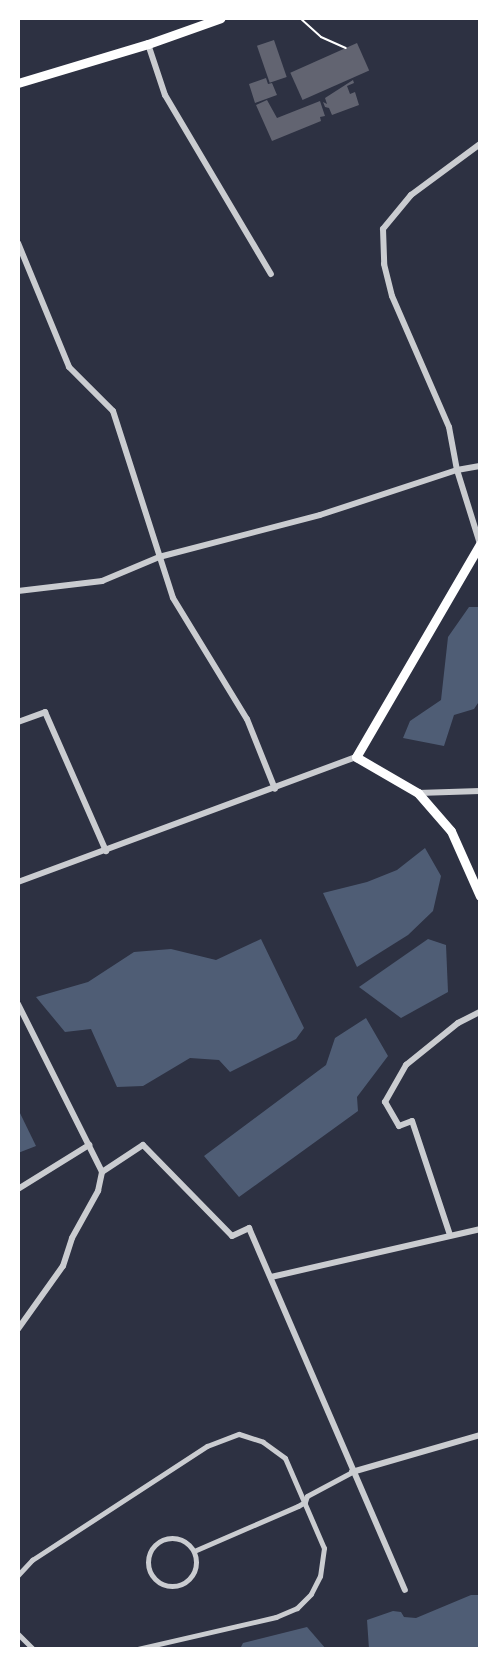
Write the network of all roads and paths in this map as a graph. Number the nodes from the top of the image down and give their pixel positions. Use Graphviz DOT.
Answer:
graph roads {
  1 [pos="221,18"];
  2 [pos="300,18"];
  3 [pos="148,44"];
  4 [pos="346,48"];
  5 [pos="18,83"];
  6 [pos="480,144"];
  7 [pos="18,243"];
  8 [pos="271,274"];
  9 [pos="480,466"];
  10 [pos="457,470"];
  11 [pos="480,544"];
  12 [pos="159,557"];
  13 [pos="18,591"];
  14 [pos="18,722"];
  15 [pos="356,757"];
  16 [pos="275,789"];
  17 [pos="480,789"];
  18 [pos="418,792"];
  19 [pos="106,850"];
  20 [pos="18,882"];
  21 [pos="480,896"];
  22 [pos="18,1004"];
  23 [pos="480,1012"];
  24 [pos="89,1145"];
  25 [pos="102,1172"];
  26 [pos="18,1189"];
  27 [pos="480,1229"];
  28 [pos="450,1235"];
  29 [pos="272,1277"];
  30 [pos="18,1329"];
  31 [pos="480,1435"];
  32 [pos="352,1472"];
  33 [pos="305,1502"];
  34 [pos="194,1551"];
  35 [pos="18,1575"];
  36 [pos="405,1590"];
  37 [pos="18,1634"];
  38 [pos="33,1649"];
  39 [pos="137,1649"];
  1 -- 3 [label="main road"];
  2 -- 4 [label="path"];
  3 -- 5 [label="main road"];
  3 -- 8 [label="street"];
  6 -- 10 [label="street"];
  7 -- 12 [label="street"];
  9 -- 10 [label="street"];
  10 -- 11 [label="street"];
  10 -- 12 [label="street"];
  11 -- 15 [label="main road"];
  12 -- 13 [label="street"];
  12 -- 16 [label="street"];
  14 -- 19 [label="street"];
  15 -- 16 [label="street"];
  15 -- 18 [label="main road"];
  16 -- 19 [label="street"];
  17 -- 18 [label="street"];
  18 -- 21 [label="main road"];
  19 -- 20 [label="street"];
  22 -- 24 [label="street"];
  23 -- 28 [label="street"];
  24 -- 25 [label="street"];
  24 -- 26 [label="street"];
  25 -- 29 [label="street"];
  25 -- 30 [label="street"];
  27 -- 28 [label="street"];
  28 -- 29 [label="street"];
  29 -- 32 [label="street"];
  31 -- 32 [label="street"];
  32 -- 33 [label="street"];
  32 -- 36 [label="street"];
  33 -- 34 [label="street"];
  33 -- 35 [label="street"];
  33 -- 39 [label="street"];
  34 -- 34 [label="street"];
  37 -- 38 [label="street"];
}
